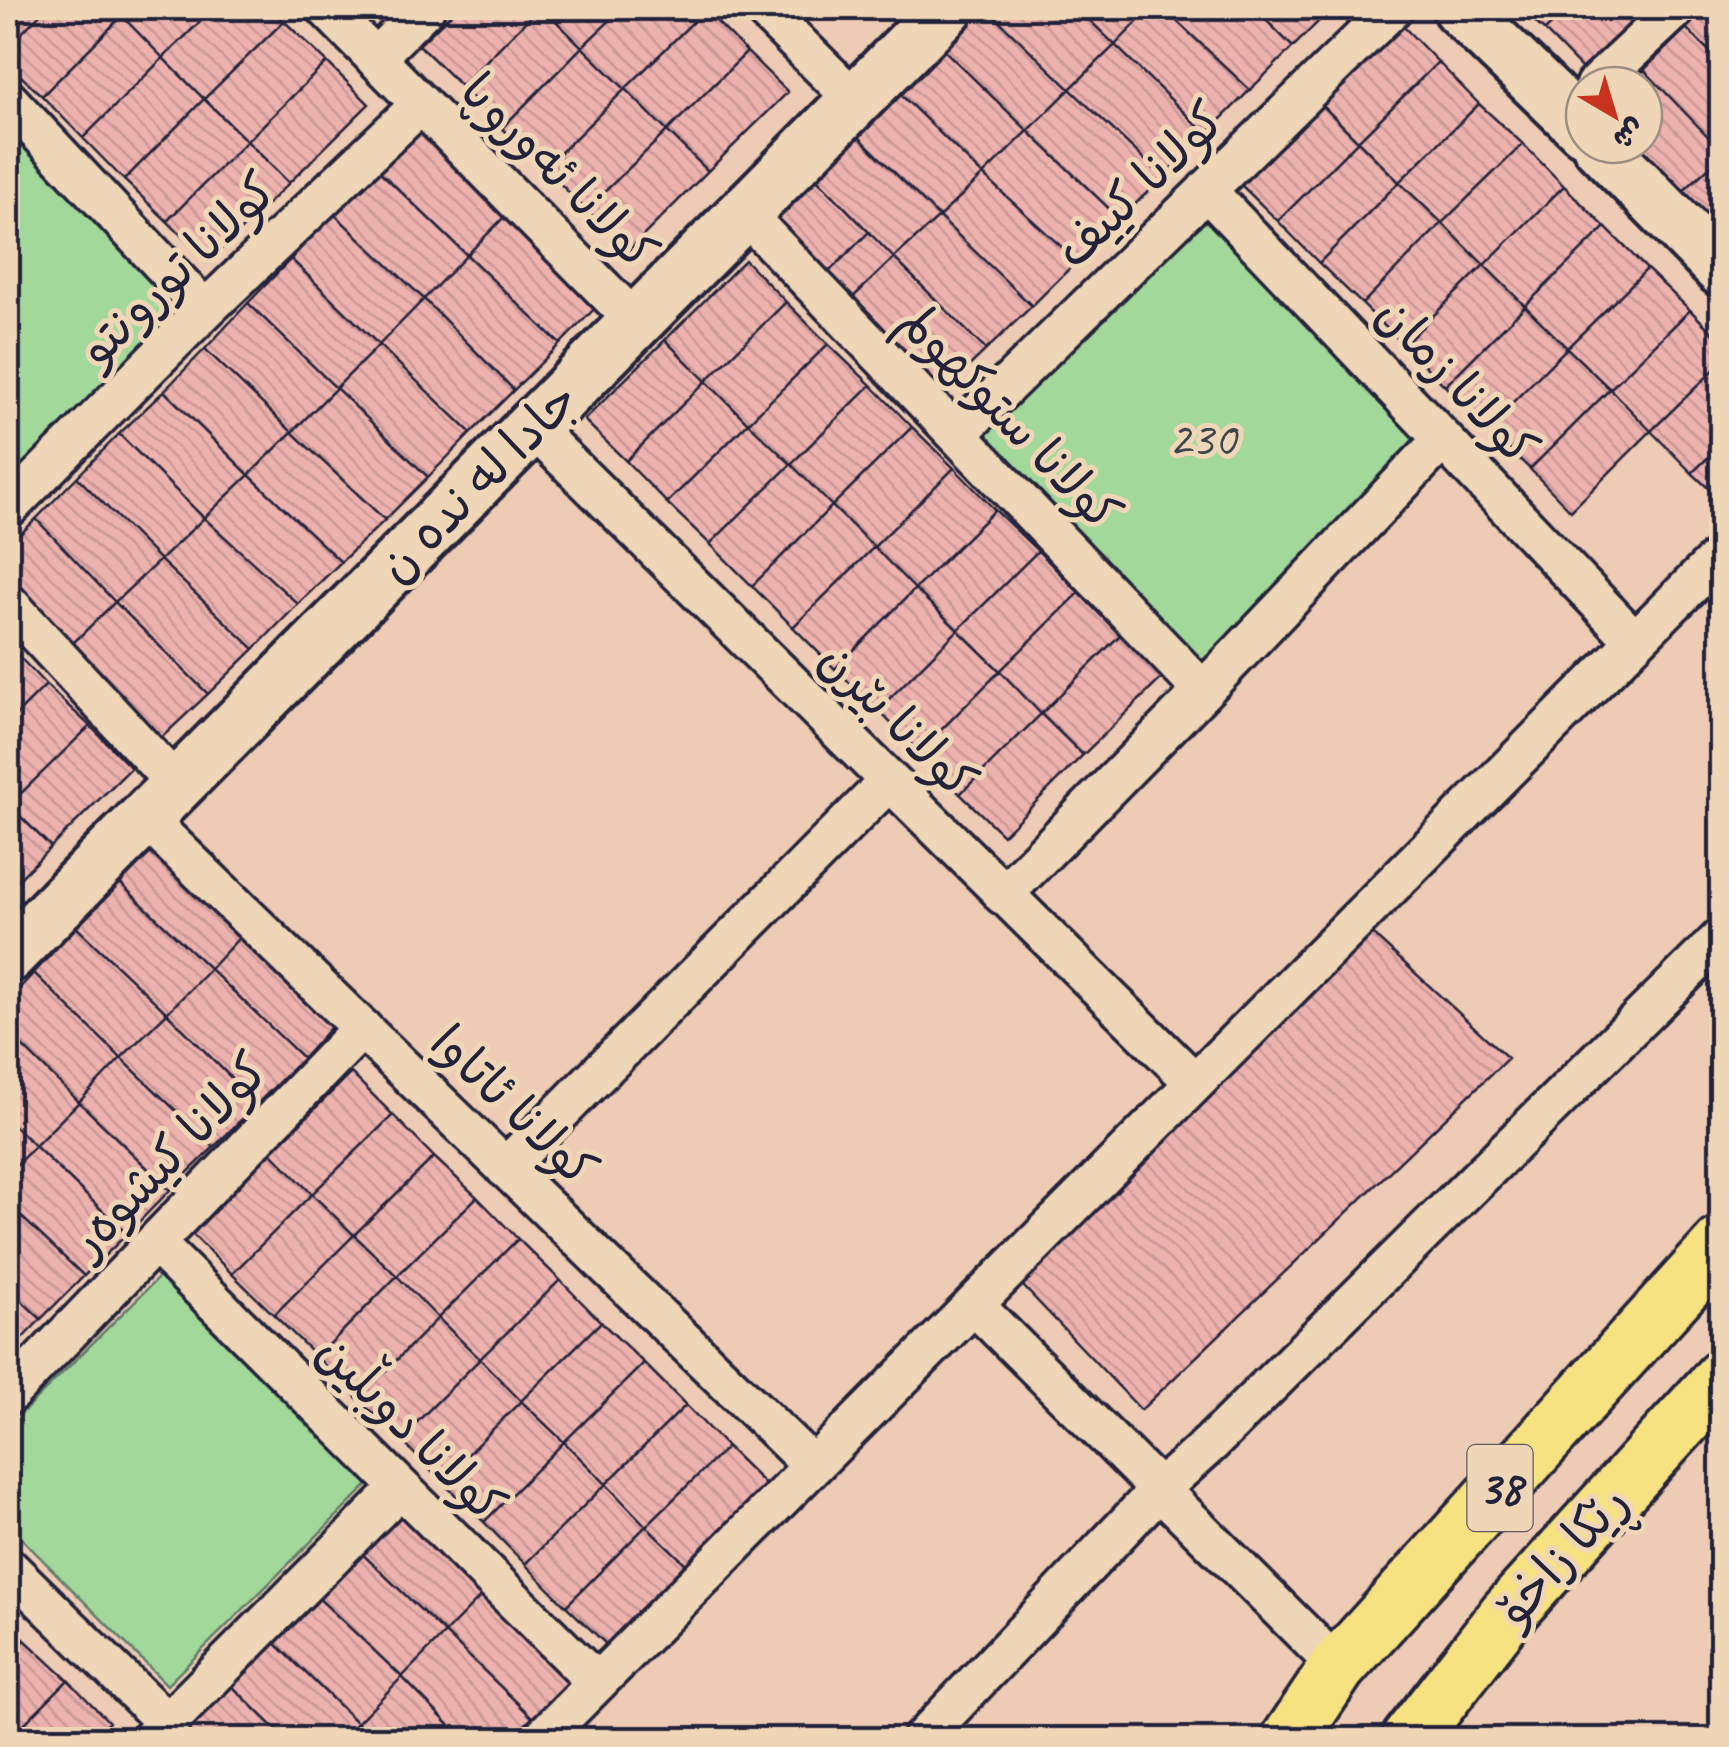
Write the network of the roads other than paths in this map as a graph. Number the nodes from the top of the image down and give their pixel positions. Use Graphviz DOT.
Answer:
graph roads {
  1 [pos="326,8"];
  2 [pos="424,8"];
  3 [pos="762,8"];
  4 [pos="948,8"];
  5 [pos="1393,8"];
  6 [pos="1459,8"];
  7 [pos="1676,8"];
  8 [pos="375,58"];
  9 [pos="1627,65"];
  10 [pos="1564,95"];
  11 [pos="8,100"];
  12 [pos="856,101"];
  13 [pos="420,104"];
  14 [pos="1631,165"];
  15 [pos="1206,190"];
  16 [pos="744,213"];
  17 [pos="1722,270"];
  18 [pos="205,310"];
  19 [pos="636,322"];
  20 [pos="532,428"];
  21 [pos="957,434"];
  22 [pos="1443,439"];
  23 [pos="8,508"];
  24 [pos="1722,554"];
  25 [pos="8,603"];
  26 [pos="1635,641"];
  27 [pos="1203,691"];
  28 [pos="889,781"];
  29 [pos="161,801"];
  30 [pos="1003,895"];
  31 [pos="1722,937"];
  32 [pos="8,956"];
  33 [pos="362,1028"];
  34 [pos="1194,1084"];
  35 [pos="505,1168"];
  36 [pos="155,1243"];
  37 [pos="1722,1244"];
  38 [pos="974,1304"];
  39 [pos="1722,1378"];
  40 [pos="8,1395"];
  41 [pos="813,1466"];
  42 [pos="400,1488"];
  43 [pos="1160,1490"];
  44 [pos="8,1568"];
  45 [pos="1338,1667"];
  46 [pos="596,1683"];
  47 [pos="158,1731"];
  48 [pos="540,1740"];
  49 [pos="921,1740"];
  50 [pos="1289,1740"];
  51 [pos="1409,1740"];
  1 -- 8 [label="street, كولانا ئه‌وروپا"];
  2 -- 8 [label="street"];
  3 -- 12 [label="street"];
  4 -- 12 [label="street, جادا له نده ن"];
  5 -- 15 [label="street, كولانا كييف"];
  6 -- 10 [label="street"];
  7 -- 9 [label="street"];
  8 -- 13 [label="street, كولانا ئه‌وروپا"];
  11 -- 18 [label="street"];
  12 -- 16 [label="street, جادا له نده ن"];
  13 -- 18 [label="street, كولانا تورونتو"];
  13 -- 19 [label="street, كولانا ئه‌وروپا"];
  14 -- 17 [label="street"];
  15 -- 21 [label="street, كولانا كييف"];
  15 -- 22 [label="street, كولانا زمان"];
  16 -- 19 [label="street, جادا له نده ن"];
  16 -- 21 [label="street, كولانا ستوكهولم"];
  18 -- 23 [label="street, كولانا تورونتو"];
  19 -- 20 [label="street, جادا له نده ن"];
  20 -- 28 [label="street, كولانا بێرن"];
  20 -- 29 [label="street, جادا له نده ن"];
  21 -- 27 [label="street, كولانا ستوكهولم"];
  22 -- 26 [label="street, كولانا زمان"];
  22 -- 27 [label="street"];
  24 -- 26 [label="street"];
  25 -- 29 [label="street, كولانا ئاتاوا"];
  26 -- 34 [label="street"];
  27 -- 30 [label="street"];
  28 -- 30 [label="street, كولانا بێرن"];
  28 -- 35 [label="street"];
  29 -- 32 [label="street, جادا له نده ن"];
  29 -- 33 [label="street, كولانا ئاتاوا"];
  30 -- 34 [label="street, كولانا بێرن"];
  31 -- 43 [label="street"];
  33 -- 35 [label="street, كولانا ئاتاوا"];
  33 -- 36 [label="street, كولانا كیشوه‌ر"];
  34 -- 38 [label="street"];
  35 -- 41 [label="street, كولانا ئاتاوا"];
  36 -- 40 [label="street, كولانا كیشوه‌ر"];
  36 -- 42 [label="street, كولانا دوبڵین"];
  37 -- 45 [label="highway, ڕێکا زاخۆ / 38"];
  38 -- 41 [label="street"];
  38 -- 43 [label="street"];
  39 -- 51 [label="highway, ڕێکا زاخۆ / 38"];
  41 -- 46 [label="street"];
  42 -- 46 [label="street, كولانا دوبڵین"];
  42 -- 47 [label="street"];
  43 -- 45 [label="street"];
  43 -- 49 [label="street"];
  44 -- 47 [label="street"];
  45 -- 50 [label="highway, ڕێکا زاخۆ / 38"];
  46 -- 48 [label="street"];
}
